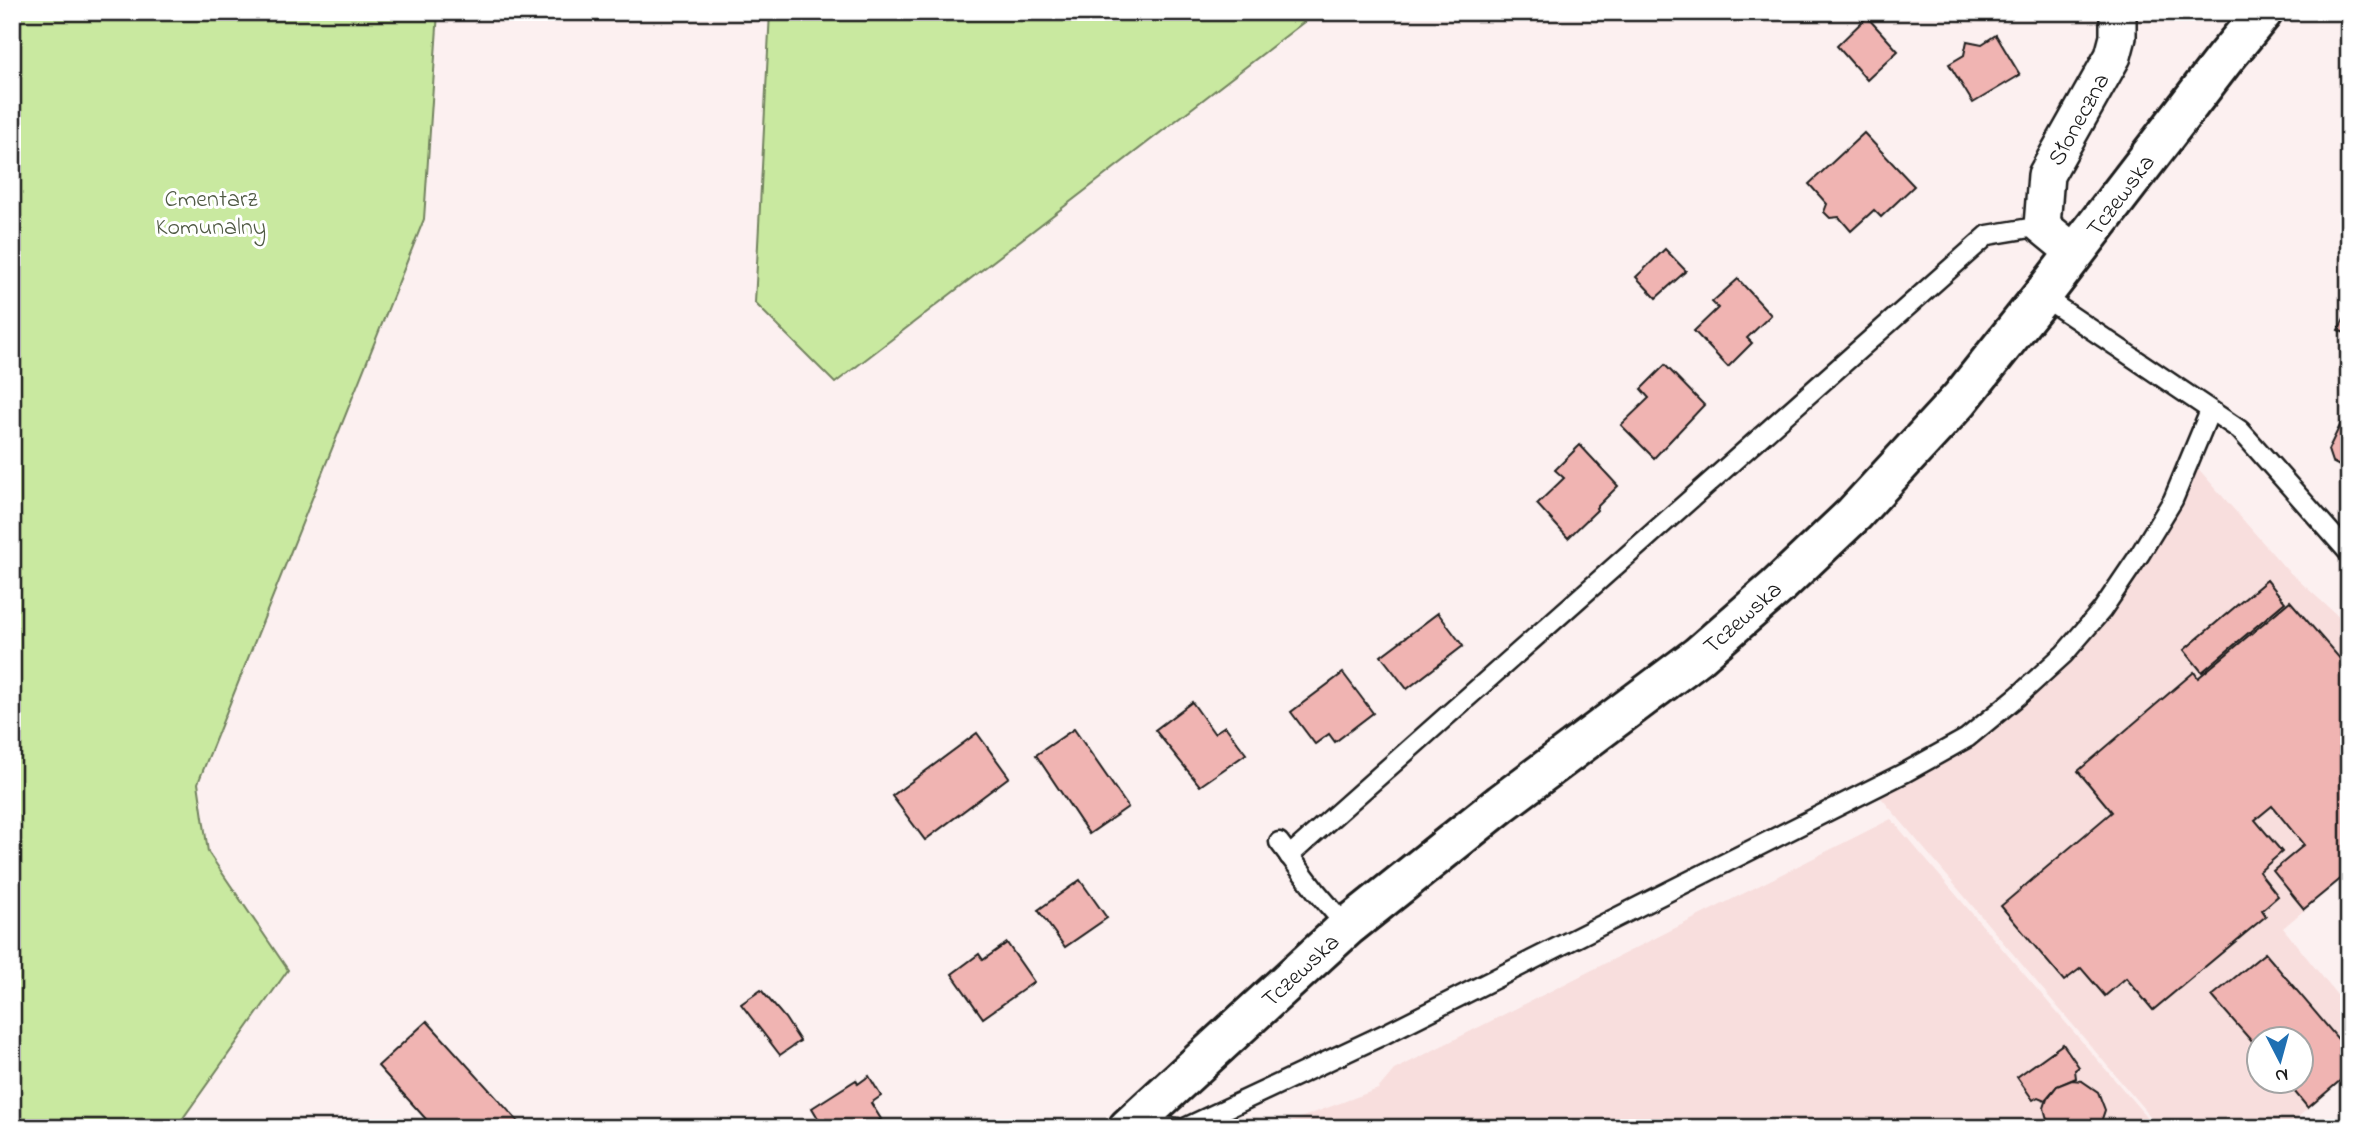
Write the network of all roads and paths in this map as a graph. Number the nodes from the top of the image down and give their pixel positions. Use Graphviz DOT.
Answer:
graph roads {
  1 [pos="2118,12"];
  2 [pos="2263,12"];
  3 [pos="2042,226"];
  4 [pos="2075,253"];
  5 [pos="2042,296"];
  6 [pos="2210,411"];
  7 [pos="2349,553"];
  8 [pos="1347,927"];
  9 [pos="1131,1126"];
  10 [pos="1178,1128"];
  11 [pos="1185,1128"];
  1 -- 3 [label="street, Słoneczna"];
  2 -- 4 [label="street, Tczewska"];
  3 -- 4 [label="street"];
  3 -- 8 [label="lane"];
  4 -- 5 [label="street, Tczewska"];
  5 -- 6 [label="lane"];
  5 -- 8 [label="street, Tczewska"];
  6 -- 7 [label="lane"];
  6 -- 11 [label="lane"];
  8 -- 9 [label="street, Tczewska"];
  9 -- 10 [label="lane"];
}
